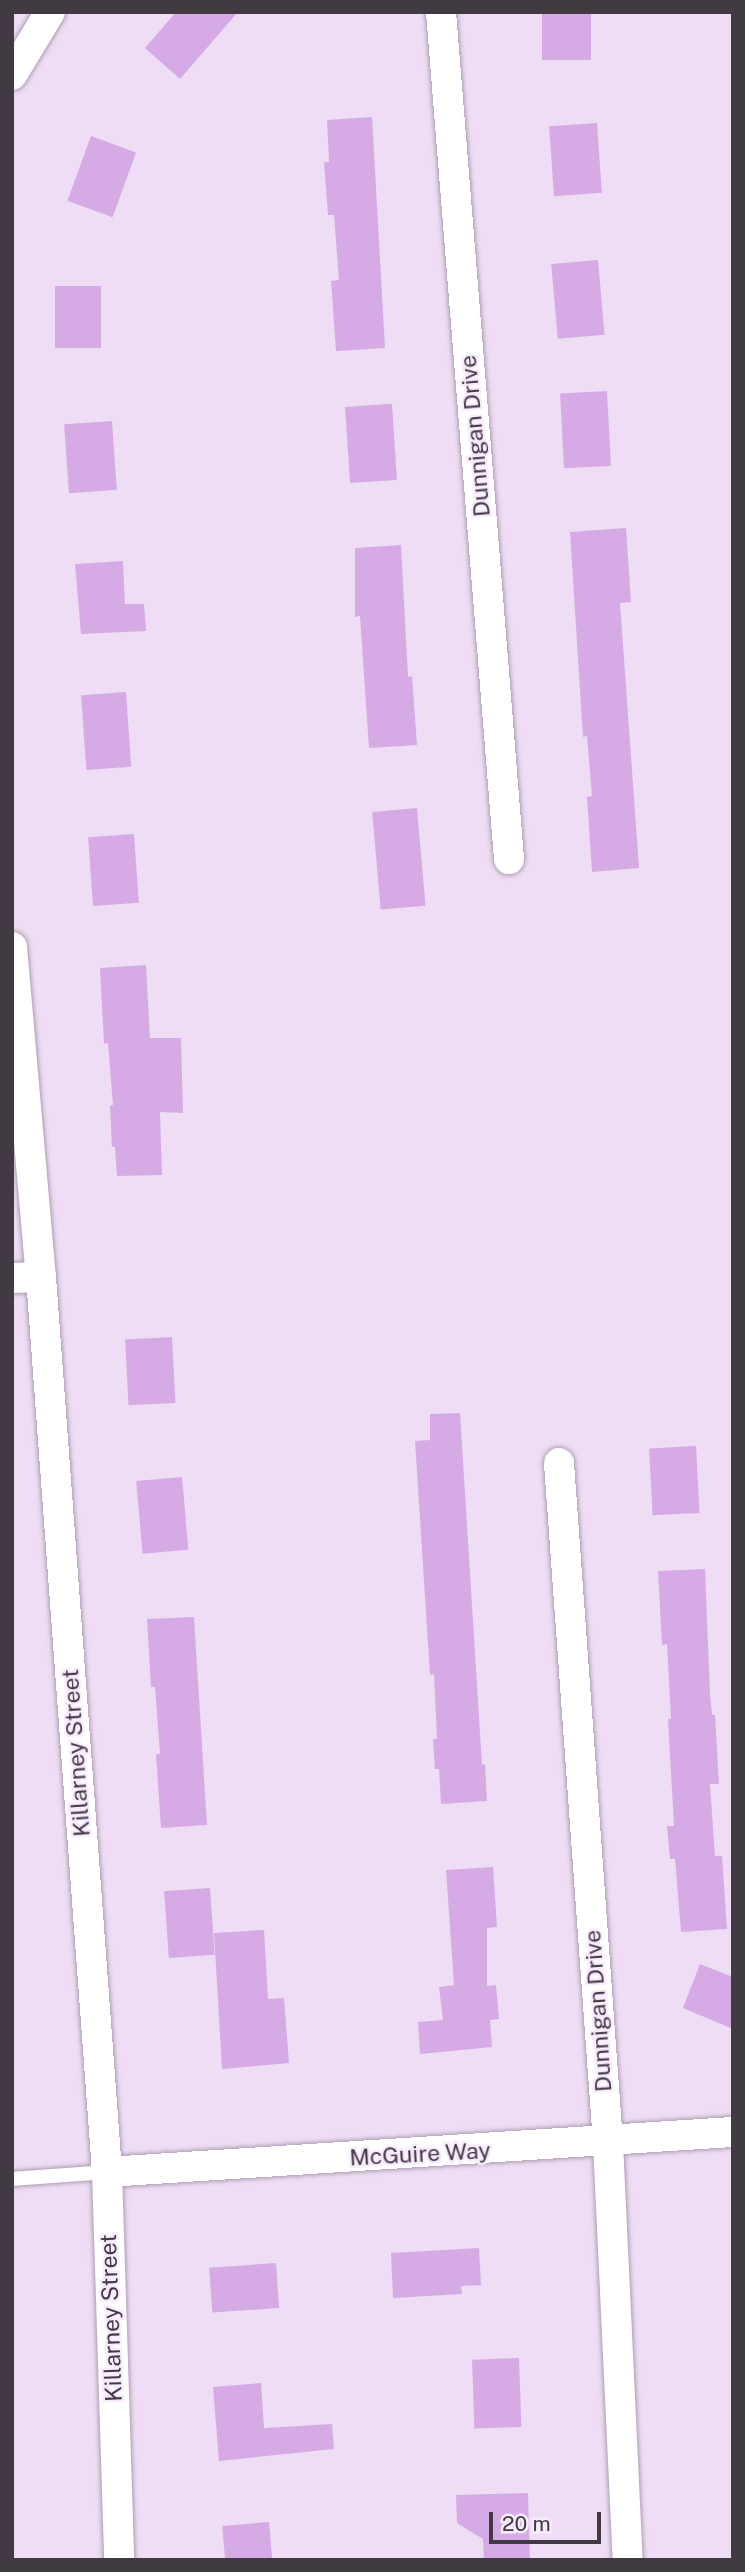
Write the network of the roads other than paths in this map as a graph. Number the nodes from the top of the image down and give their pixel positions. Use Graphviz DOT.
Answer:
graph roads {
  1 [pos="50,12"];
  2 [pos="441,12"];
  3 [pos="12,75"];
  4 [pos="509,859"];
  5 [pos="12,947"];
  6 [pos="27,1277"];
  7 [pos="559,1463"];
  8 [pos="733,2133"];
  9 [pos="608,2143"];
  10 [pos="107,2172"];
  11 [pos="12,2179"];
  12 [pos="119,2560"];
  13 [pos="628,2560"];
  1 -- 3 [label="street"];
  2 -- 4 [label="street, Dunnigan Drive"];
  5 -- 6 [label="street, Killarney Street"];
  6 -- 10 [label="street, Killarney Street"];
  7 -- 9 [label="street, Dunnigan Drive"];
  8 -- 9 [label="street, McGuire Way"];
  9 -- 10 [label="street, McGuire Way"];
  9 -- 13 [label="street, Dunnigan Drive"];
  10 -- 11 [label="lane"];
  10 -- 12 [label="street, Killarney Street"];
}
